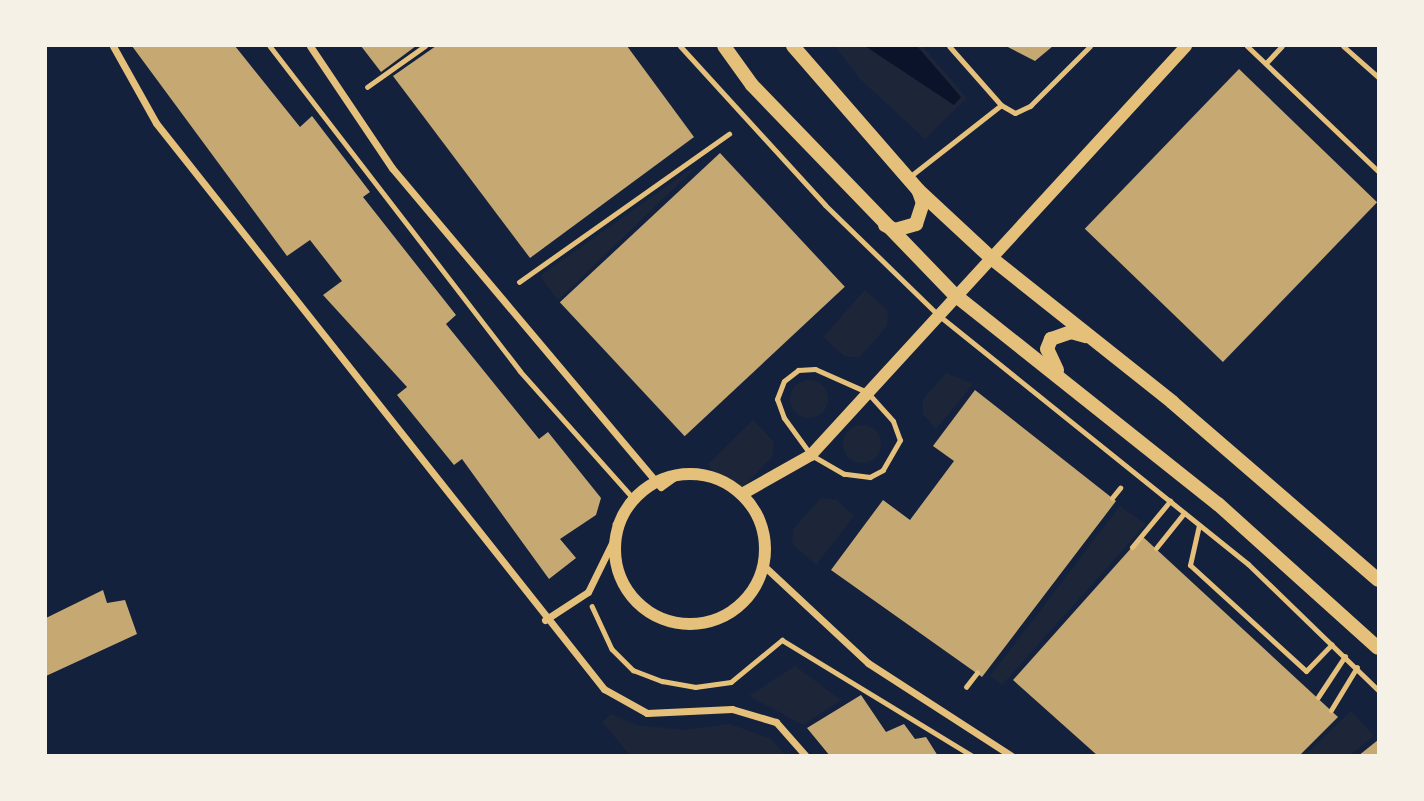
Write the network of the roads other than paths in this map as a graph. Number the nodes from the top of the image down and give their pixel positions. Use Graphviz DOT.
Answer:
graph roads {
  1 [pos="113,46"];
  2 [pos="310,46"];
  3 [pos="680,46"];
  4 [pos="724,46"];
  5 [pos="793,46"];
  6 [pos="949,46"];
  7 [pos="1090,46"];
  8 [pos="1186,46"];
  9 [pos="1247,46"];
  10 [pos="1282,46"];
  11 [pos="1343,46"];
  12 [pos="1266,63"];
  13 [pos="1378,77"];
  14 [pos="1001,105"];
  15 [pos="1378,171"];
  16 [pos="908,178"];
  17 [pos="918,190"];
  18 [pos="884,224"];
  19 [pos="989,257"];
  20 [pos="955,295"];
  21 [pos="937,314"];
  22 [pos="1089,337"];
  23 [pos="1060,377"];
  24 [pos="867,392"];
  25 [pos="811,455"];
  26 [pos="679,474"];
  27 [pos="742,494"];
  28 [pos="1170,501"];
  29 [pos="1184,513"];
  30 [pos="1199,525"];
  31 [pos="611,536"];
  32 [pos="1132,547"];
  33 [pos="1156,548"];
  34 [pos="763,565"];
  35 [pos="1378,580"];
  36 [pos="545,621"];
  37 [pos="1332,643"];
  38 [pos="1378,648"];
  39 [pos="1345,656"];
  40 [pos="1357,667"];
  41 [pos="1378,690"];
  42 [pos="1318,697"];
  43 [pos="1331,710"];
  44 [pos="806,755"];
  45 [pos="1012,755"];
  1 -- 36 [label="street"];
  2 -- 26 [label="street"];
  3 -- 21 [label="lane"];
  4 -- 18 [label="main road"];
  5 -- 16 [label="main road"];
  6 -- 14 [label="lane"];
  7 -- 14 [label="lane"];
  8 -- 19 [label="street"];
  9 -- 12 [label="lane"];
  10 -- 12 [label="lane"];
  11 -- 13 [label="lane"];
  12 -- 15 [label="lane"];
  14 -- 16 [label="lane"];
  16 -- 17 [label="main road"];
  17 -- 18 [label="main road"];
  17 -- 19 [label="main road"];
  18 -- 20 [label="main road"];
  19 -- 20 [label="street"];
  19 -- 22 [label="main road"];
  20 -- 21 [label="street"];
  20 -- 23 [label="main road"];
  21 -- 24 [label="street"];
  21 -- 28 [label="lane"];
  22 -- 23 [label="main road"];
  22 -- 35 [label="main road"];
  23 -- 38 [label="main road"];
  24 -- 25 [label="street"];
  24 -- 25 [label="lane"];
  24 -- 25 [label="lane"];
  25 -- 27 [label="street"];
  26 -- 27 [label="street"];
  26 -- 31 [label="street"];
  27 -- 34 [label="street"];
  28 -- 29 [label="lane"];
  28 -- 32 [label="lane"];
  29 -- 30 [label="lane"];
  29 -- 33 [label="lane"];
  30 -- 37 [label="lane"];
  30 -- 37 [label="lane"];
  31 -- 34 [label="street"];
  31 -- 36 [label="street"];
  34 -- 45 [label="street"];
  36 -- 44 [label="street"];
  37 -- 39 [label="lane"];
  39 -- 40 [label="lane"];
  39 -- 42 [label="lane"];
  40 -- 41 [label="lane"];
  40 -- 43 [label="lane"];
}
